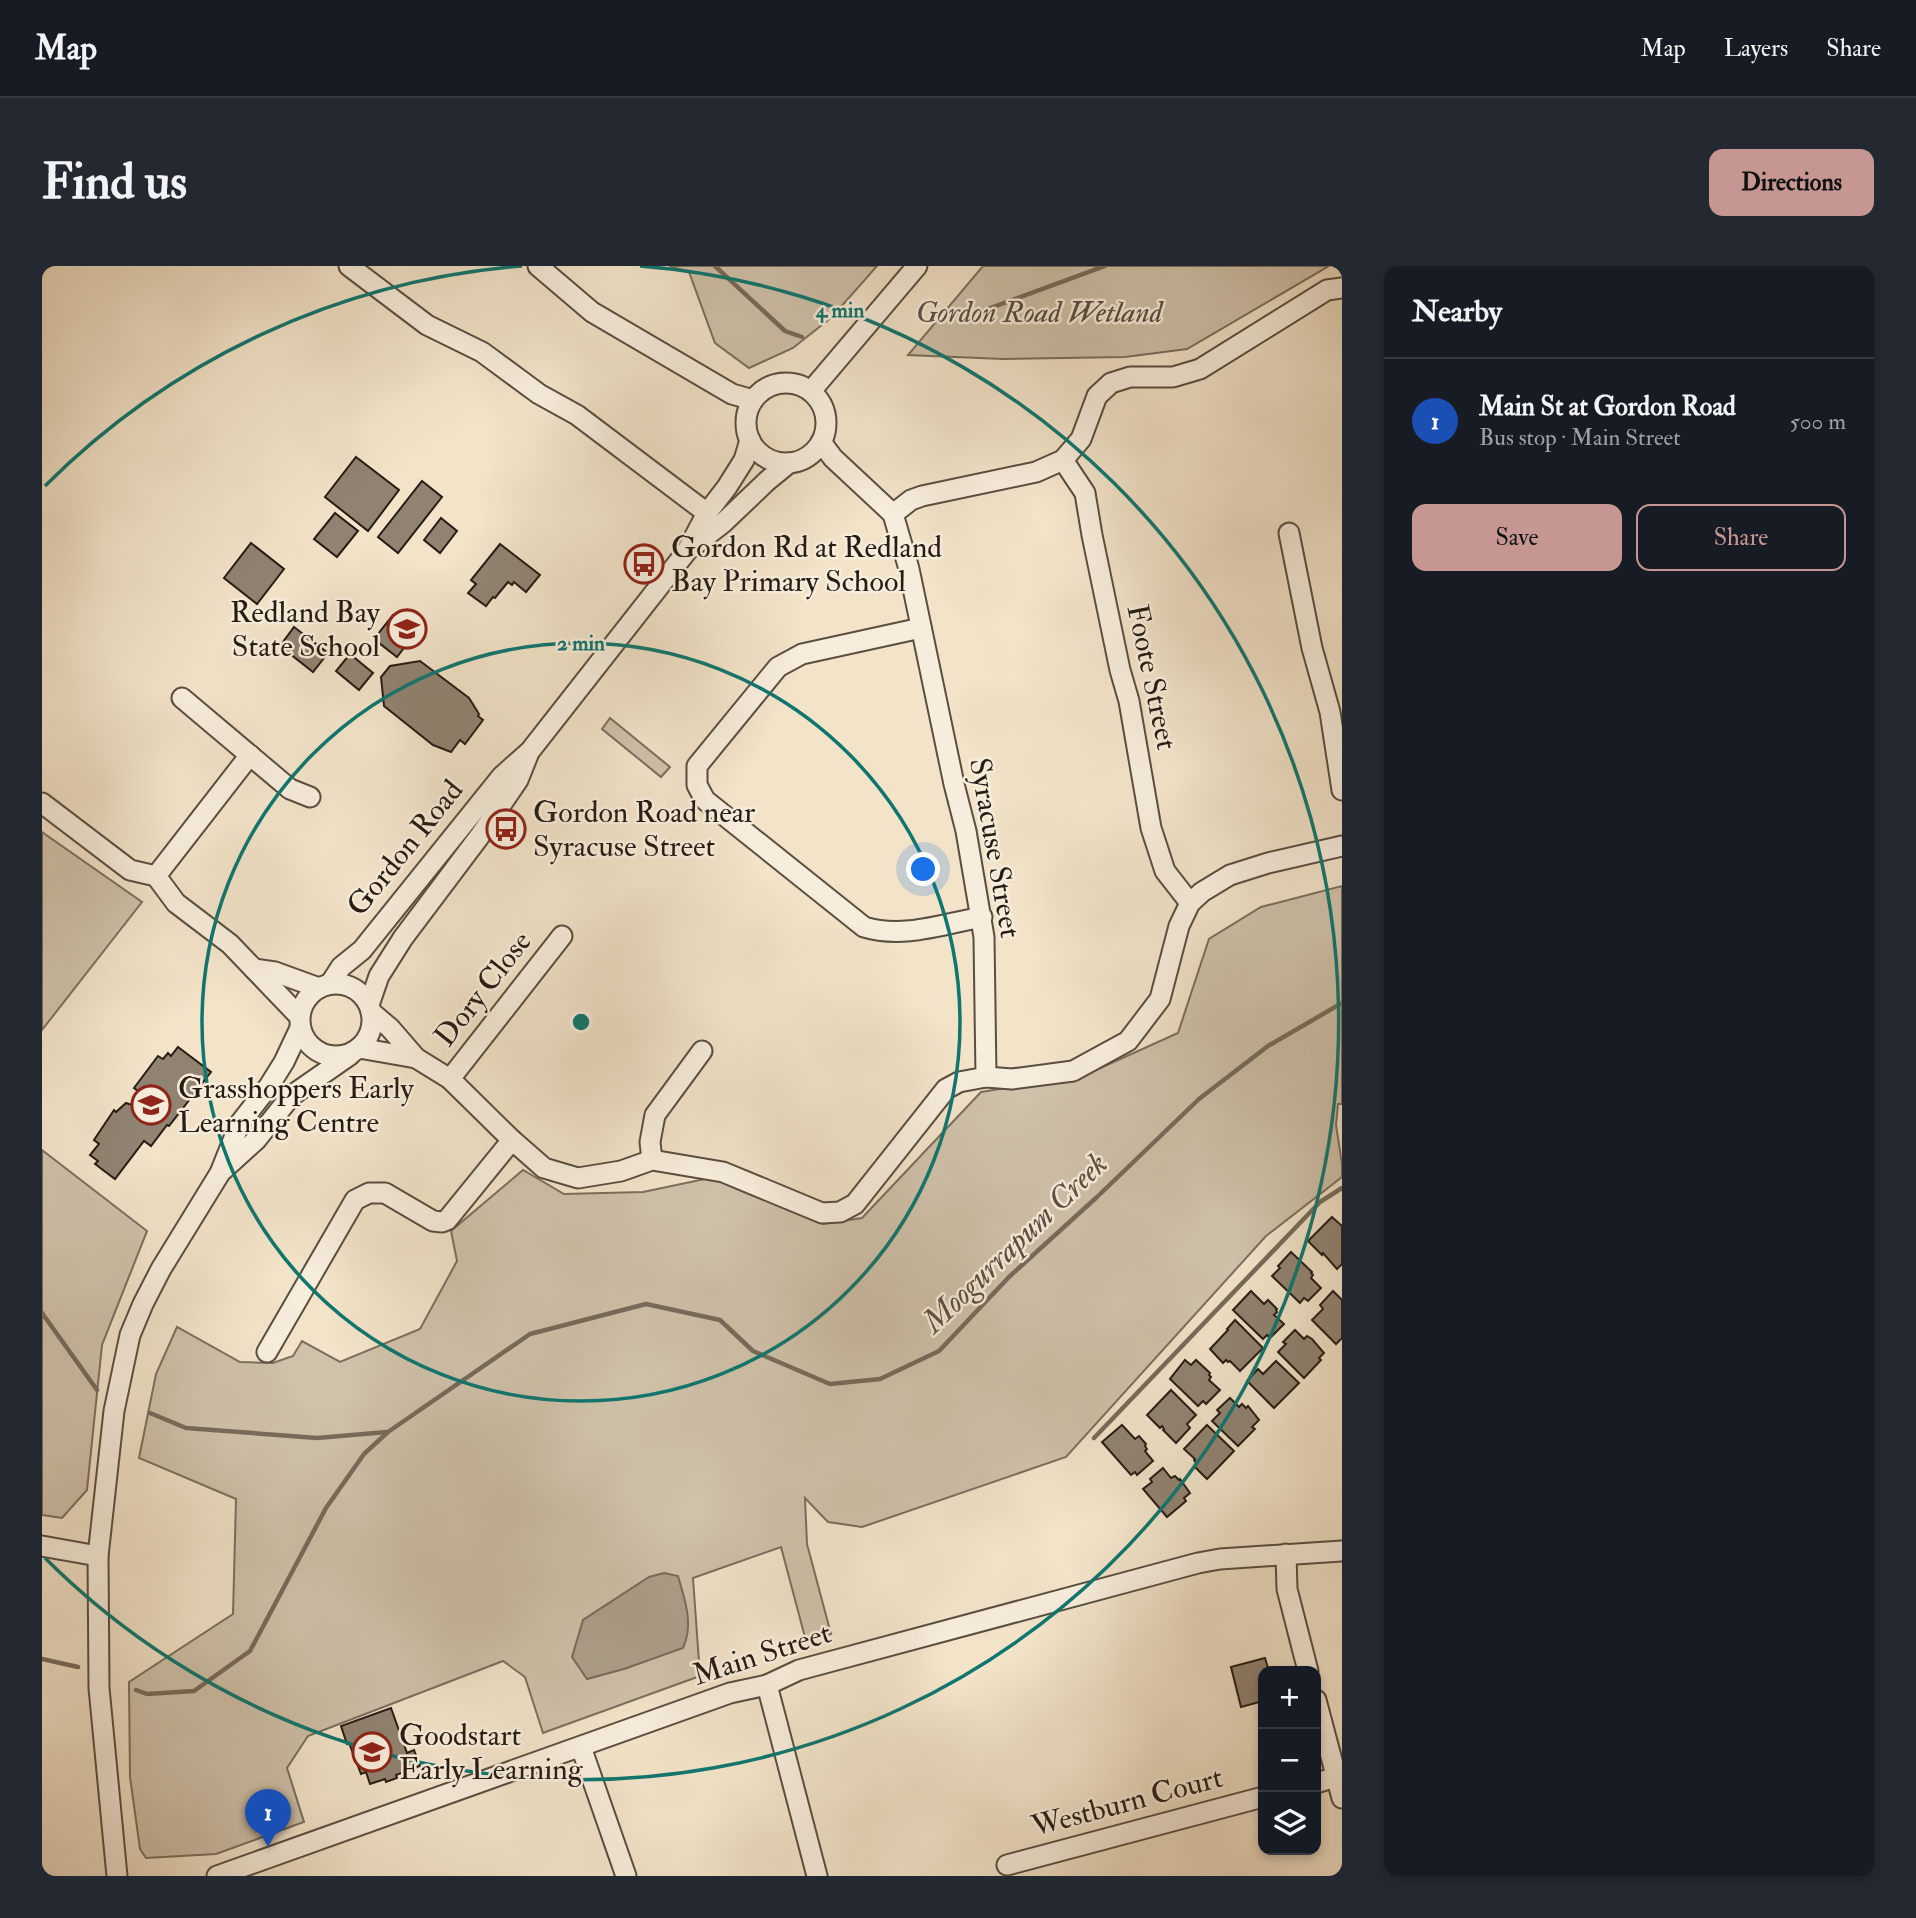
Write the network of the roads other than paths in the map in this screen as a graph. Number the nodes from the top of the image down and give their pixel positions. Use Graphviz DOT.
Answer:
graph roads {
  1 [pos="349,266"];
  2 [pos="538,266"];
  3 [pos="917,266"];
  4 [pos="1342,288"];
  5 [pos="811,391"];
  6 [pos="752,400"];
  7 [pos="750,440"];
  8 [pos="821,442"];
  9 [pos="1063,460"];
  10 [pos="789,463"];
  11 [pos="707,513"];
  12 [pos="893,514"];
  13 [pos="1289,533"];
  14 [pos="687,551"];
  15 [pos="921,628"];
  16 [pos="182,698"];
  17 [pos="530,751"];
  18 [pos="250,755"];
  19 [pos="1342,790"];
  20 [pos="310,797"];
  21 [pos="42,803"];
  22 [pos="1342,846"];
  23 [pos="156,876"];
  24 [pos="1190,903"];
  25 [pos="982,917"];
  26 [pos="562,936"];
  27 [pos="254,969"];
  28 [pos="324,986"];
  29 [pos="370,1009"];
  30 [pos="300,1022"];
  31 [pos="356,1050"];
  32 [pos="702,1051"];
  33 [pos="416,1058"];
  34 [pos="986,1077"];
  35 [pos="450,1079"];
  36 [pos="512,1140"];
  37 [pos="652,1160"];
  38 [pos="220,1173"];
  39 [pos="267,1352"];
  40 [pos="42,1546"];
  41 [pos="1342,1551"];
  42 [pos="1286,1554"];
  43 [pos="97,1556"];
  44 [pos="1307,1666"];
  45 [pos="767,1685"];
  46 [pos="1321,1719"];
  47 [pos="580,1747"];
  48 [pos="1336,1777"];
  49 [pos="1321,1782"];
  50 [pos="1258,1798"];
  51 [pos="1342,1798"];
  52 [pos="1007,1865"];
  53 [pos="117,1876"];
  54 [pos="217,1876"];
  55 [pos="626,1876"];
  56 [pos="817,1876"];
  1 -- 11 [label="street"];
  2 -- 6 [label="street"];
  3 -- 5 [label="street"];
  4 -- 9 [label="street"];
  5 -- 6 [label="street"];
  5 -- 8 [label="street"];
  6 -- 7 [label="street, Gordon Road"];
  7 -- 10 [label="street"];
  7 -- 11 [label="street, Gordon Road"];
  8 -- 10 [label="street, Gordon Road"];
  8 -- 12 [label="street"];
  9 -- 12 [label="street"];
  9 -- 24 [label="street, Foote Street"];
  10 -- 14 [label="street, Gordon Road"];
  11 -- 14 [label="street, Gordon Road"];
  12 -- 15 [label="street, Syracuse Street"];
  13 -- 19 [label="street"];
  14 -- 17 [label="street, Gordon Road"];
  15 -- 25 [label="street, Syracuse Street"];
  15 -- 25 [label="street"];
  16 -- 18 [label="street"];
  17 -- 28 [label="street, Gordon Road"];
  17 -- 29 [label="street, Gordon Road"];
  18 -- 20 [label="street"];
  18 -- 23 [label="street"];
  21 -- 23 [label="street"];
  22 -- 24 [label="street"];
  23 -- 27 [label="street"];
  24 -- 34 [label="street"];
  25 -- 34 [label="street, Syracuse Street"];
  26 -- 35 [label="street, Dory Close"];
  27 -- 28 [label="street"];
  27 -- 30 [label="street"];
  28 -- 29 [label="street"];
  28 -- 30 [label="street"];
  29 -- 31 [label="street"];
  29 -- 33 [label="street"];
  30 -- 31 [label="street"];
  30 -- 38 [label="street"];
  31 -- 33 [label="street"];
  31 -- 38 [label="street"];
  32 -- 37 [label="street"];
  33 -- 35 [label="street"];
  34 -- 37 [label="street"];
  35 -- 36 [label="street"];
  36 -- 37 [label="street"];
  36 -- 39 [label="street"];
  38 -- 43 [label="street"];
  40 -- 43 [label="street"];
  41 -- 42 [label="street, Main Street"];
  42 -- 44 [label="street"];
  42 -- 45 [label="street, Main Street"];
  43 -- 53 [label="street"];
  45 -- 47 [label="street, Main Street"];
  45 -- 56 [label="street"];
  46 -- 48 [label="street"];
  47 -- 54 [label="street, Main Street"];
  47 -- 55 [label="street"];
  48 -- 49 [label="street"];
  48 -- 51 [label="street"];
  50 -- 52 [label="street, Westburn Court"];
}
